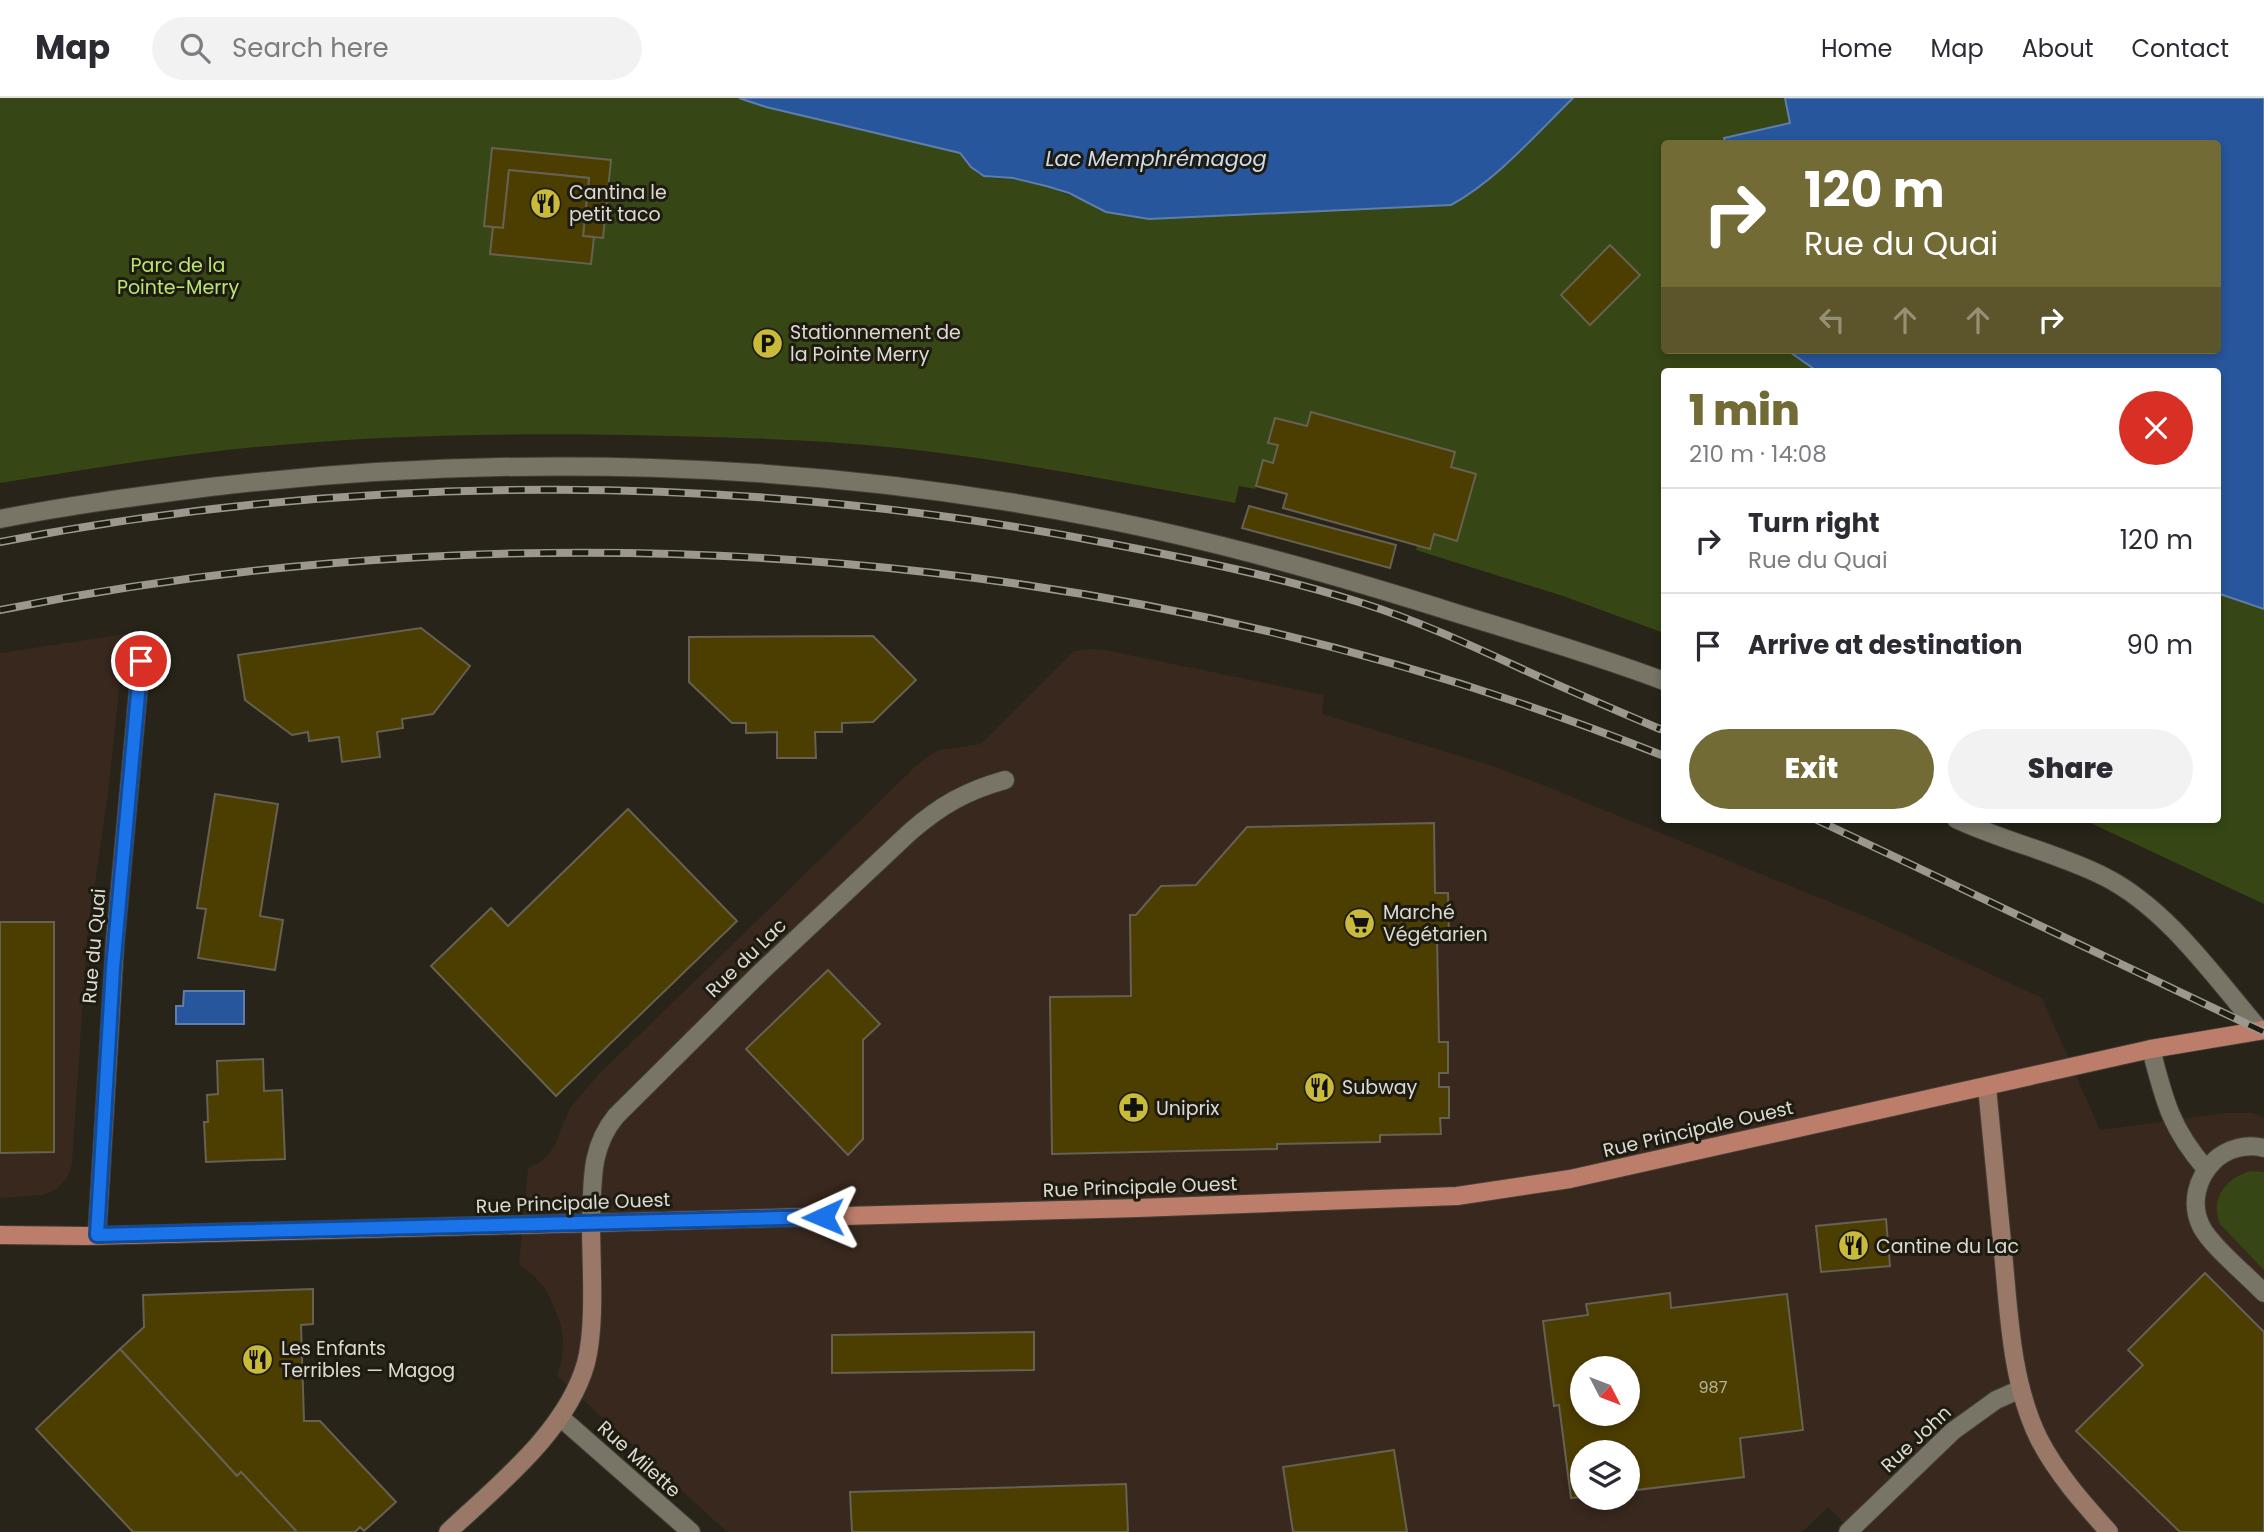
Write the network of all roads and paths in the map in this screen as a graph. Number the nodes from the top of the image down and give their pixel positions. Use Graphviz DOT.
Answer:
graph roads {
  1 [pos="0,519"];
  2 [pos="141,661"];
  3 [pos="1661,680"];
  4 [pos="1005,780"];
  5 [pos="1965,823"];
  6 [pos="2262,1030"];
  7 [pos="2151,1049"];
  8 [pos="1987,1087"];
  9 [pos="2264,1148"];
  10 [pos="2206,1169"];
  11 [pos="591,1223"];
  12 [pos="97,1235"];
  13 [pos="0,1236"];
  14 [pos="2264,1293"];
  15 [pos="2021,1389"];
  16 [pos="560,1417"];
  17 [pos="449,1532"];
  18 [pos="691,1532"];
  19 [pos="1849,1532"];
  20 [pos="2109,1532"];
  1 -- 3 [label="street"];
  2 -- 12 [label="street, Rue du Quai"];
  4 -- 11 [label="street, Rue du Lac"];
  5 -- 6 [label="street"];
  6 -- 7 [label="main road, Rue Principale Ouest"];
  7 -- 8 [label="main road, Rue Principale Ouest"];
  7 -- 10 [label="street"];
  8 -- 11 [label="main road, Rue Principale Ouest"];
  8 -- 15 [label="street"];
  9 -- 10 [label="street"];
  10 -- 14 [label="street"];
  11 -- 12 [label="main road, Rue Principale Ouest"];
  11 -- 16 [label="street"];
  12 -- 13 [label="main road, Rue Principale Ouest"];
  15 -- 19 [label="street, Rue John"];
  15 -- 20 [label="street"];
  16 -- 17 [label="street"];
  16 -- 18 [label="street, Rue Milette"];
}
